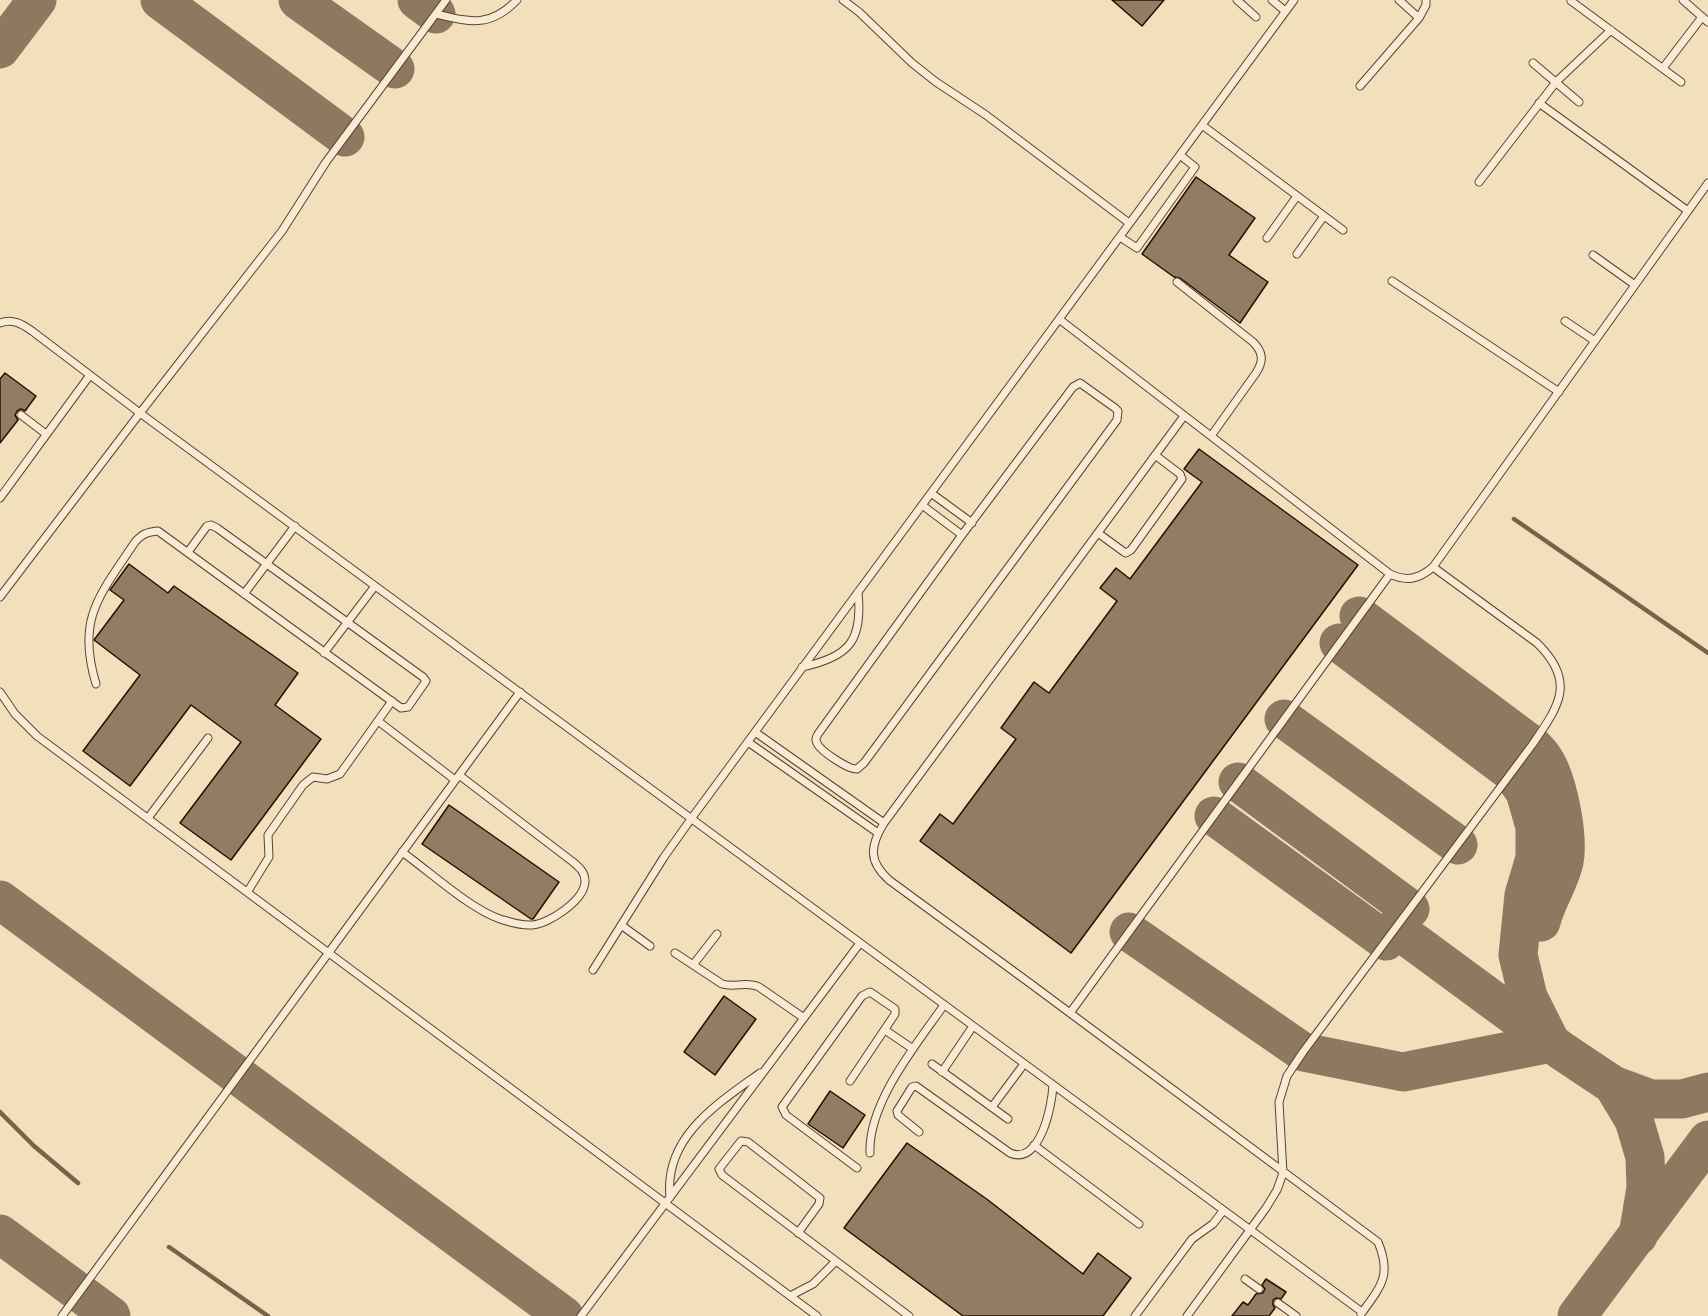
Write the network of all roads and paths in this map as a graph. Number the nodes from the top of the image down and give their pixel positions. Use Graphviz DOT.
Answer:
graph roads {
  1 [pos="446,0"];
  2 [pos="517,0"];
  3 [pos="843,0"];
  4 [pos="1237,0"];
  5 [pos="1272,0"];
  6 [pos="1294,0"];
  7 [pos="1399,0"];
  8 [pos="1426,0"];
  9 [pos="1683,0"];
  10 [pos="1570,1"];
  11 [pos="1285,11"];
  12 [pos="436,14"];
  13 [pos="1256,17"];
  14 [pos="1419,18"];
  15 [pos="1705,20"];
  16 [pos="1611,30"];
  17 [pos="1533,63"];
  18 [pos="1663,68"];
  19 [pos="1556,82"];
  20 [pos="1681,82"];
  21 [pos="1360,86"];
  22 [pos="1579,102"];
  23 [pos="1539,103"];
  24 [pos="1202,125"];
  25 [pos="1180,155"];
  26 [pos="1479,182"];
  27 [pos="1708,183"];
  28 [pos="1297,196"];
  29 [pos="1688,211"];
  30 [pos="1324,216"];
  31 [pos="1129,223"];
  32 [pos="1343,230"];
  33 [pos="1120,237"];
  34 [pos="1267,238"];
  35 [pos="1297,254"];
  36 [pos="1593,255"];
  37 [pos="1392,281"];
  38 [pos="1178,282"];
  39 [pos="1635,285"];
  40 [pos="1059,319"];
  41 [pos="1565,321"];
  42 [pos="0,323"];
  43 [pos="1594,341"];
  44 [pos="90,375"];
  45 [pos="1558,392"];
  46 [pos="140,413"];
  47 [pos="21,416"];
  48 [pos="1184,416"];
  49 [pos="46,434"];
  50 [pos="1211,436"];
  51 [pos="1155,455"];
  52 [pos="931,493"];
  53 [pos="0,498"];
  54 [pos="922,505"];
  55 [pos="972,523"];
  56 [pos="295,526"];
  57 [pos="1098,533"];
  58 [pos="962,535"];
  59 [pos="188,552"];
  60 [pos="267,564"];
  61 [pos="1433,567"];
  62 [pos="1390,574"];
  63 [pos="375,586"];
  64 [pos="858,592"];
  65 [pos="244,594"];
  66 [pos="0,597"];
  67 [pos="347,622"];
  68 [pos="324,652"];
  69 [pos="802,667"];
  70 [pos="96,684"];
  71 [pos="0,692"];
  72 [pos="520,692"];
  73 [pos="392,701"];
  74 [pos="378,721"];
  75 [pos="755,732"];
  76 [pos="208,738"];
  77 [pos="748,742"];
  78 [pos="457,778"];
  79 [pos="148,818"];
  80 [pos="691,819"];
  81 [pos="884,823"];
  82 [pos="878,833"];
  83 [pos="402,852"];
  84 [pos="248,891"];
  85 [pos="621,925"];
  86 [pos="717,934"];
  87 [pos="860,943"];
  88 [pos="650,946"];
  89 [pos="329,952"];
  90 [pos="675,953"];
  91 [pos="693,966"];
  92 [pos="593,970"];
  93 [pos="944,1005"];
  94 [pos="1070,1013"];
  95 [pos="804,1018"];
  96 [pos="973,1026"];
  97 [pos="885,1030"];
  98 [pos="913,1049"];
  99 [pos="932,1064"];
  100 [pos="1024,1064"];
  101 [pos="767,1068"];
  102 [pos="942,1072"];
  103 [pos="850,1081"];
  104 [pos="1053,1085"];
  105 [pos="992,1107"];
  106 [pos="1008,1119"];
  107 [pos="919,1132"];
  108 [pos="1034,1145"];
  109 [pos="870,1153"];
  110 [pos="857,1168"];
  111 [pos="1283,1173"];
  112 [pos="668,1201"];
  113 [pos="1223,1211"];
  114 [pos="1139,1224"];
  115 [pos="1249,1231"];
  116 [pos="798,1233"];
  117 [pos="836,1261"];
  118 [pos="1245,1279"];
  119 [pos="1259,1289"];
  120 [pos="790,1296"];
  121 [pos="1278,1303"];
  122 [pos="1361,1314"];
  123 [pos="62,1316"];
  124 [pos="581,1316"];
  125 [pos="817,1316"];
  126 [pos="909,1316"];
  127 [pos="1135,1316"];
  128 [pos="1187,1316"];
  129 [pos="1296,1316"];
  1 -- 12 [label="lane"];
  2 -- 12 [label="lane"];
  3 -- 31 [label="lane"];
  4 -- 13 [label="lane"];
  5 -- 11 [label="lane"];
  6 -- 11 [label="lane"];
  7 -- 14 [label="lane"];
  8 -- 14 [label="lane"];
  9 -- 15 [label="lane"];
  10 -- 16 [label="lane"];
  11 -- 24 [label="lane"];
  12 -- 46 [label="lane"];
  14 -- 21 [label="lane"];
  15 -- 18 [label="lane"];
  16 -- 18 [label="lane"];
  16 -- 19 [label="lane"];
  17 -- 19 [label="lane"];
  18 -- 20 [label="lane"];
  19 -- 22 [label="lane"];
  19 -- 23 [label="lane"];
  23 -- 26 [label="lane"];
  23 -- 29 [label="lane"];
  24 -- 25 [label="lane"];
  24 -- 28 [label="lane"];
  25 -- 31 [label="lane"];
  25 -- 33 [label="lane"];
  27 -- 29 [label="lane"];
  28 -- 30 [label="lane"];
  28 -- 34 [label="lane"];
  29 -- 39 [label="lane"];
  30 -- 32 [label="lane"];
  30 -- 35 [label="lane"];
  31 -- 33 [label="lane"];
  33 -- 40 [label="lane"];
  36 -- 39 [label="lane"];
  37 -- 45 [label="lane"];
  38 -- 50 [label="lane"];
  39 -- 43 [label="lane"];
  40 -- 48 [label="lane"];
  40 -- 52 [label="lane"];
  41 -- 43 [label="lane"];
  42 -- 44 [label="lane"];
  43 -- 45 [label="lane"];
  44 -- 46 [label="lane"];
  44 -- 49 [label="lane"];
  45 -- 61 [label="lane"];
  46 -- 56 [label="lane"];
  46 -- 66 [label="lane"];
  47 -- 49 [label="lane"];
  48 -- 50 [label="lane"];
  48 -- 51 [label="lane"];
  49 -- 53 [label="lane"];
  50 -- 62 [label="lane"];
  51 -- 57 [label="lane"];
  51 -- 57 [label="lane"];
  52 -- 54 [label="lane"];
  52 -- 55 [label="lane"];
  54 -- 58 [label="lane"];
  54 -- 64 [label="lane"];
  55 -- 58 [label="lane"];
  55 -- 58 [label="lane"];
  56 -- 60 [label="lane"];
  56 -- 63 [label="lane"];
  57 -- 81 [label="lane"];
  59 -- 60 [label="lane"];
  59 -- 65 [label="lane"];
  59 -- 70 [label="lane"];
  60 -- 65 [label="lane"];
  60 -- 67 [label="lane"];
  61 -- 62 [label="lane"];
  61 -- 111 [label="lane"];
  62 -- 94 [label="lane"];
  63 -- 67 [label="lane"];
  63 -- 72 [label="lane"];
  64 -- 69 [label="lane"];
  64 -- 69 [label="lane"];
  65 -- 68 [label="lane"];
  67 -- 68 [label="lane"];
  67 -- 73 [label="lane"];
  68 -- 73 [label="lane"];
  69 -- 75 [label="lane"];
  71 -- 79 [label="lane"];
  72 -- 78 [label="lane"];
  72 -- 80 [label="lane"];
  73 -- 74 [label="lane"];
  74 -- 78 [label="lane"];
  74 -- 84 [label="lane"];
  75 -- 77 [label="lane"];
  75 -- 81 [label="lane"];
  76 -- 79 [label="lane"];
  77 -- 80 [label="lane"];
  77 -- 82 [label="lane"];
  78 -- 83 [label="lane"];
  78 -- 83 [label="lane"];
  79 -- 84 [label="lane"];
  80 -- 85 [label="lane"];
  80 -- 87 [label="lane"];
  81 -- 82 [label="lane"];
  82 -- 94 [label="lane"];
  83 -- 89 [label="lane"];
  84 -- 89 [label="lane"];
  85 -- 88 [label="lane"];
  85 -- 92 [label="lane"];
  86 -- 91 [label="lane"];
  87 -- 93 [label="lane"];
  87 -- 95 [label="lane"];
  89 -- 112 [label="lane"];
  89 -- 123 [label="lane"];
  90 -- 91 [label="lane"];
  91 -- 95 [label="lane"];
  93 -- 96 [label="lane"];
  93 -- 98 [label="lane"];
  94 -- 111 [label="lane"];
  95 -- 101 [label="lane"];
  96 -- 100 [label="lane"];
  96 -- 102 [label="lane"];
  97 -- 98 [label="lane"];
  97 -- 103 [label="lane"];
  97 -- 110 [label="lane"];
  98 -- 109 [label="lane"];
  99 -- 102 [label="lane"];
  100 -- 104 [label="lane"];
  100 -- 105 [label="lane"];
  101 -- 112 [label="lane"];
  101 -- 112 [label="lane"];
  102 -- 105 [label="lane"];
  104 -- 108 [label="lane"];
  104 -- 113 [label="lane"];
  105 -- 106 [label="lane"];
  107 -- 108 [label="lane"];
  108 -- 114 [label="lane"];
  111 -- 115 [label="lane"];
  111 -- 122 [label="lane"];
  112 -- 120 [label="lane"];
  112 -- 124 [label="lane"];
  113 -- 115 [label="lane"];
  113 -- 127 [label="lane"];
  115 -- 122 [label="lane"];
  115 -- 128 [label="lane"];
  116 -- 116 [label="lane"];
  116 -- 117 [label="lane"];
  117 -- 120 [label="lane"];
  117 -- 126 [label="lane"];
  118 -- 119 [label="lane"];
  120 -- 125 [label="lane"];
  121 -- 129 [label="lane"];
}
